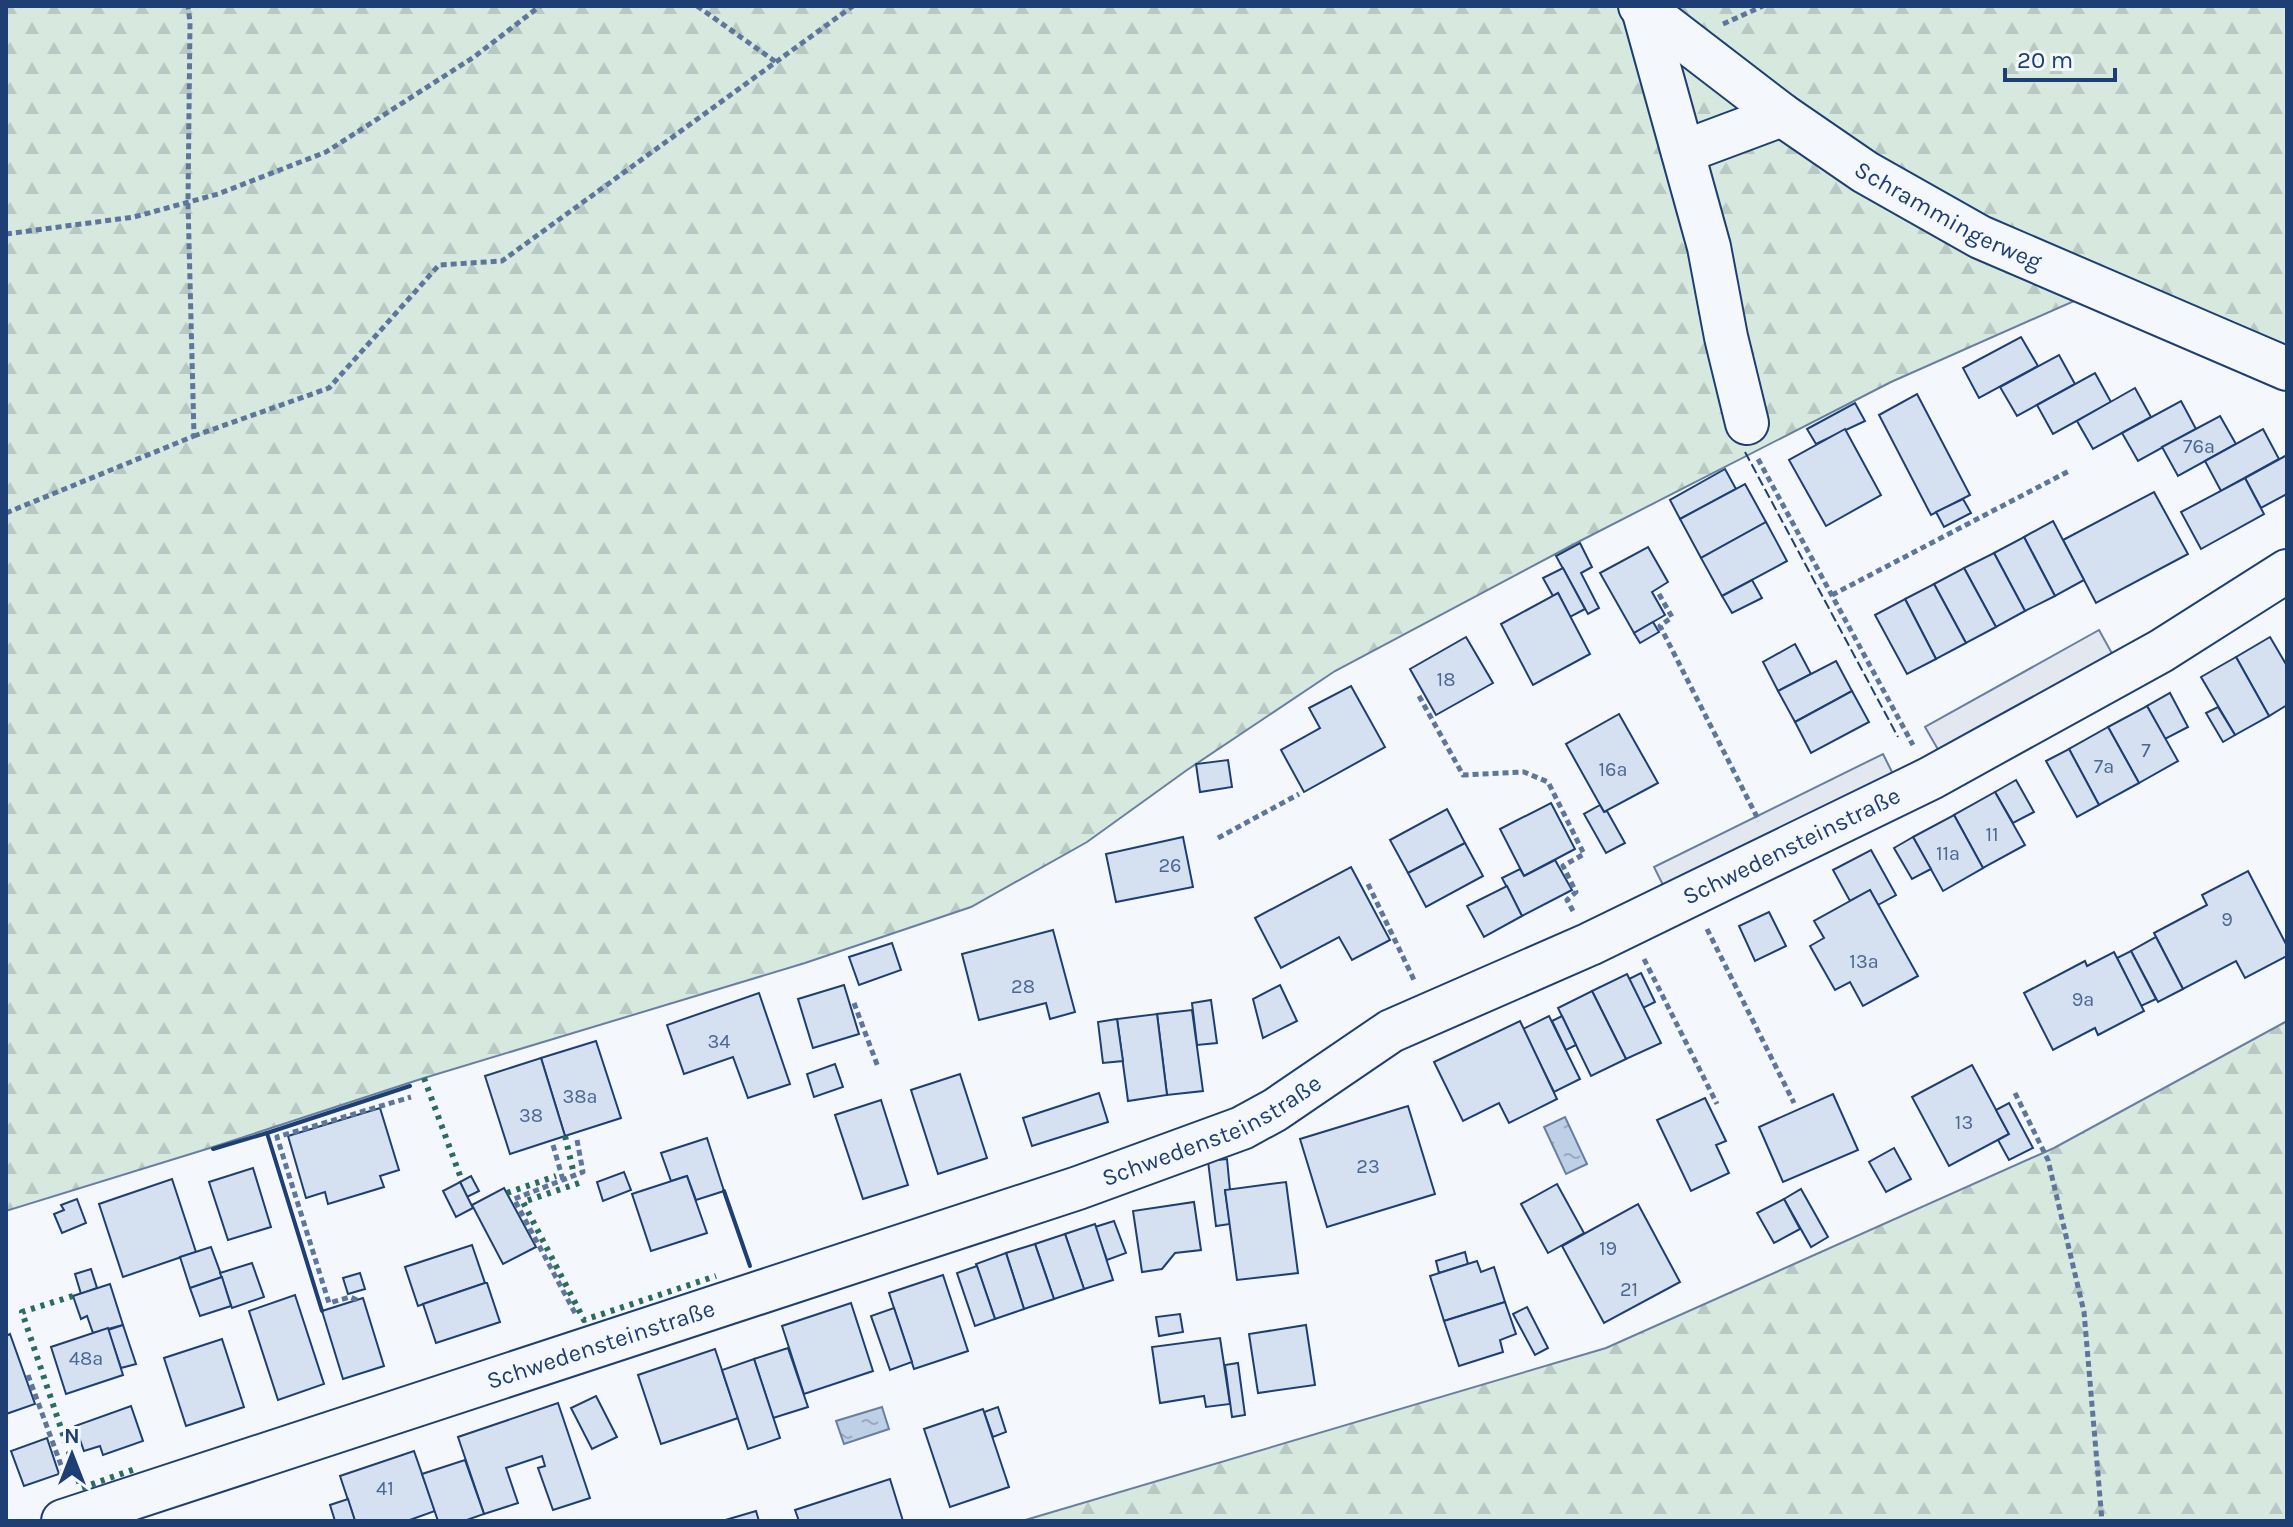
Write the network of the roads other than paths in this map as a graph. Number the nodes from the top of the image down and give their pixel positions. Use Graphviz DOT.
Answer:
graph roads {
  1 [pos="1642,7"];
  2 [pos="1782,115"];
  3 [pos="1683,152"];
  4 [pos="2287,369"];
  5 [pos="1747,423"];
  6 [pos="2287,571"];
  7 [pos="63,1521"];
  1 -- 2 [label="street, Schrammingerweg"];
  1 -- 3 [label="street"];
  2 -- 3 [label="street"];
  2 -- 4 [label="street, Schrammingerweg"];
  3 -- 5 [label="street"];
  6 -- 7 [label="street, Schwedensteinstraße"];
}
